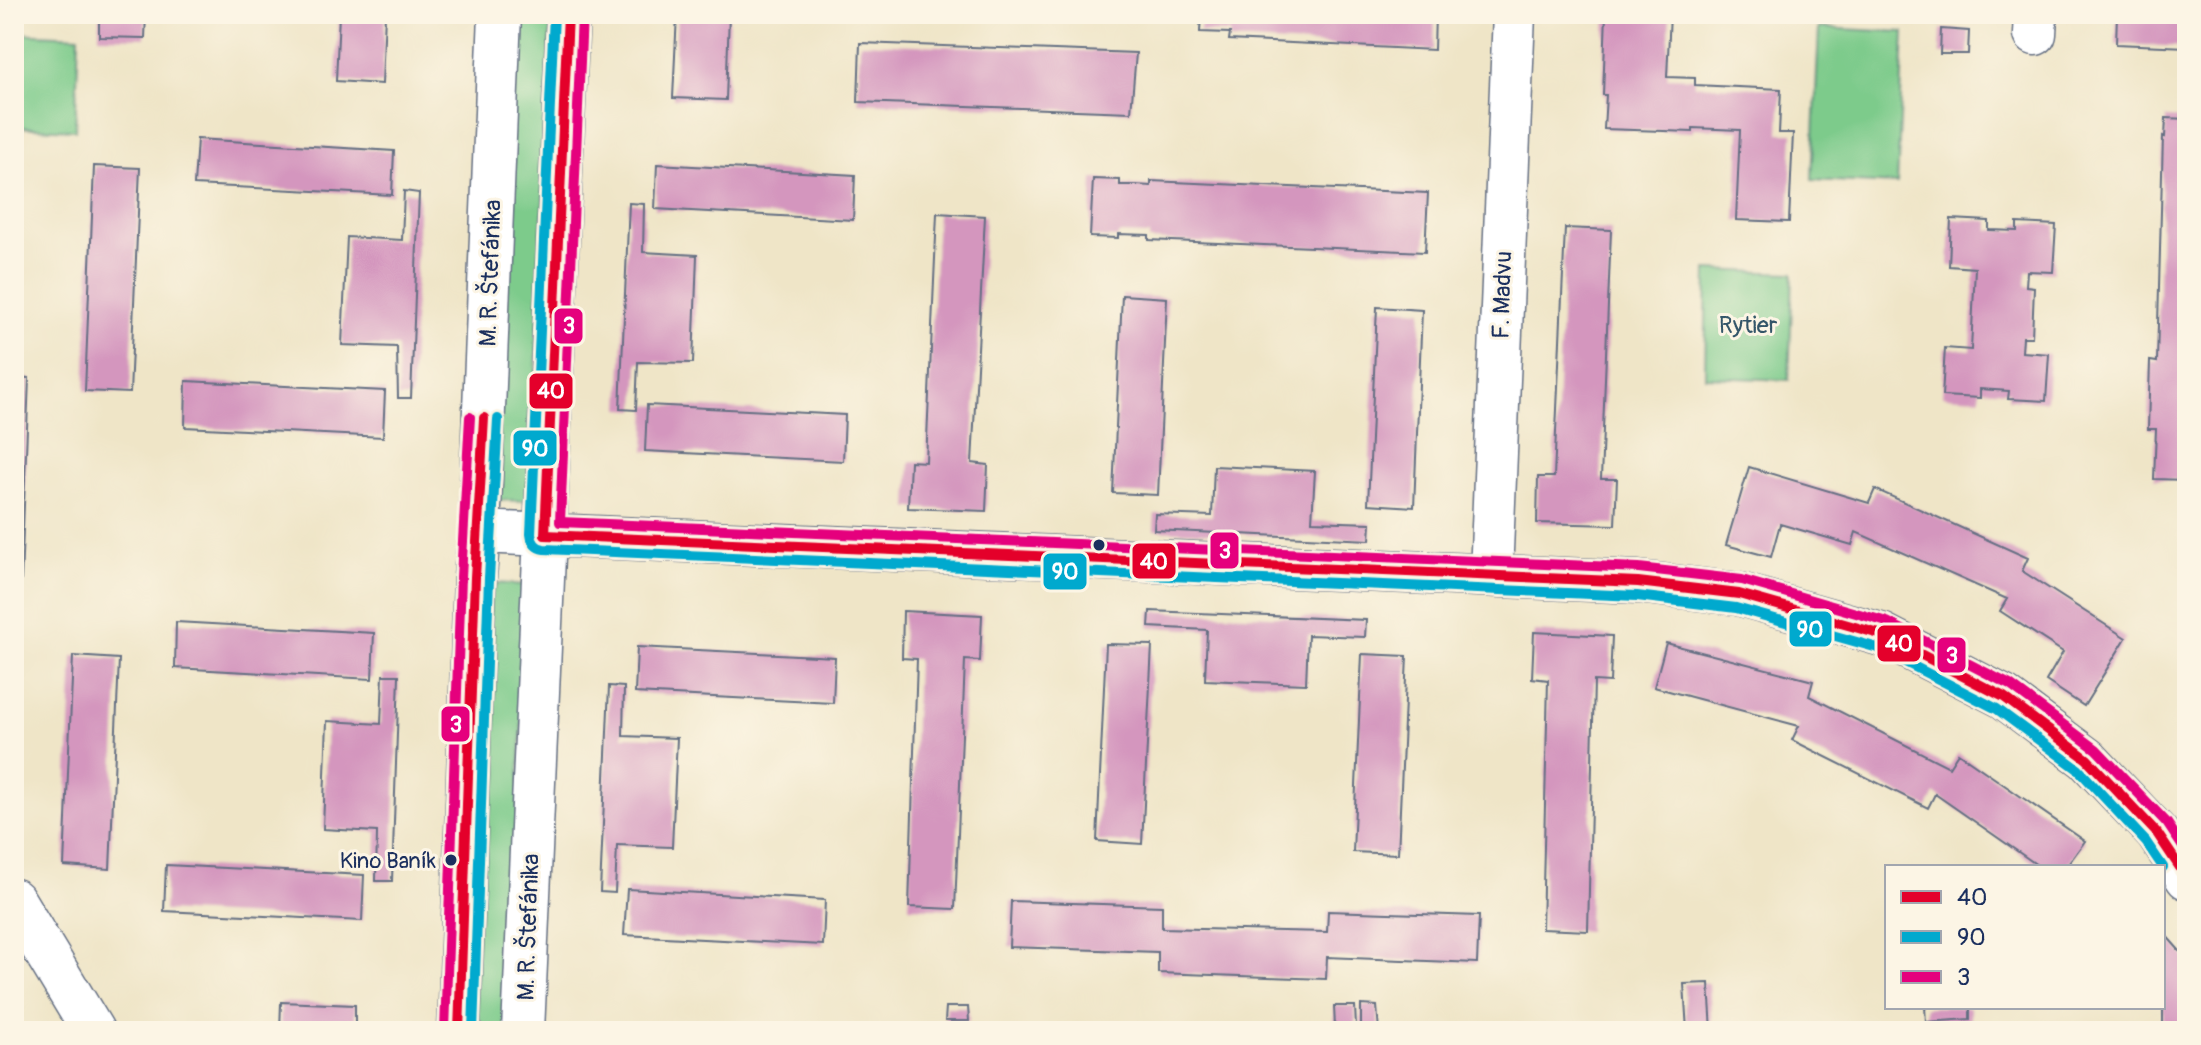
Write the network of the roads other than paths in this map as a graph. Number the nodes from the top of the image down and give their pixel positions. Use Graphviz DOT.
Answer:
graph roads {
  1 [pos="500,14"];
  2 [pos="568,14"];
  3 [pos="1514,14"];
  4 [pos="479,532"];
  5 [pos="545,535"];
  6 [pos="1491,575"];
  7 [pos="2187,878"];
  8 [pos="14,900"];
  9 [pos="93,1031"];
  10 [pos="459,1031"];
  11 [pos="523,1031"];
  1 -- 4 [label="street, M. R. Štefánika"];
  2 -- 5 [label="street, M. R. Štefánika"];
  3 -- 6 [label="street, F. Madvu"];
  4 -- 5 [label="street"];
  4 -- 10 [label="street, M. R. Štefánika"];
  5 -- 6 [label="street"];
  5 -- 11 [label="street, M. R. Štefánika"];
  6 -- 7 [label="street"];
  8 -- 9 [label="street"];
}
